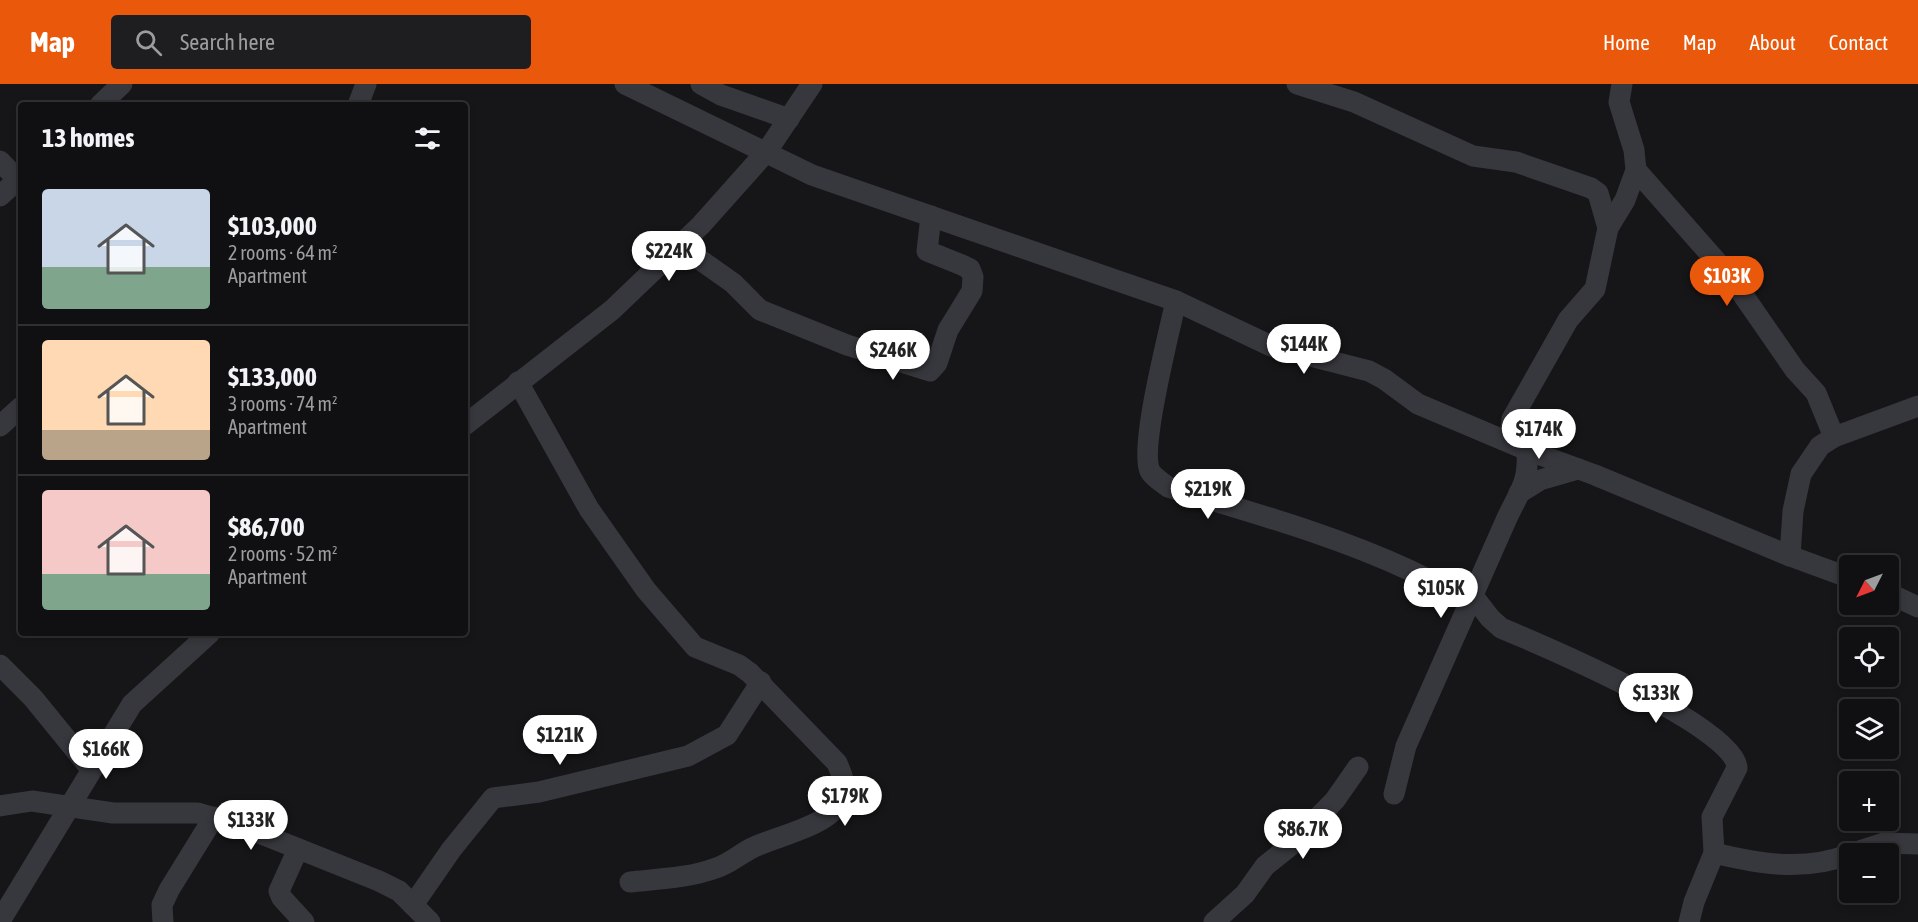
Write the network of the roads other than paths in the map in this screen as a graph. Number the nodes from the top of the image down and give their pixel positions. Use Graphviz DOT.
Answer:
graph roads {
  1 [pos="122,84"];
  2 [pos="366,84"];
  3 [pos="625,84"];
  4 [pos="701,84"];
  5 [pos="812,84"];
  6 [pos="1297,84"];
  7 [pos="1622,84"];
  8 [pos="103,102"];
  9 [pos="359,102"];
  10 [pos="789,119"];
  11 [pos="767,151"];
  12 [pos="0,161"];
  13 [pos="1636,170"];
  14 [pos="18,177"];
  15 [pos="18,181"];
  16 [pos="0,196"];
  17 [pos="931,216"];
  18 [pos="1608,228"];
  19 [pos="679,245"];
  20 [pos="1176,301"];
  21 [pos="518,382"];
  22 [pos="1918,406"];
  23 [pos="18,410"];
  24 [pos="468,423"];
  25 [pos="0,426"];
  26 [pos="1834,437"];
  27 [pos="1522,448"];
  28 [pos="1578,469"];
  29 [pos="1519,493"];
  30 [pos="1791,556"];
  31 [pos="1839,574"];
  32 [pos="1472,598"];
  33 [pos="1899,598"];
  34 [pos="1918,607"];
  35 [pos="207,636"];
  36 [pos="0,665"];
  37 [pos="761,682"];
  38 [pos="1358,767"];
  39 [pos="90,768"];
  40 [pos="1394,794"];
  41 [pos="69,805"];
  42 [pos="0,806"];
  43 [pos="214,817"];
  44 [pos="1899,843"];
  45 [pos="1918,844"];
  46 [pos="298,849"];
  47 [pos="1714,853"];
  48 [pos="1839,858"];
  49 [pos="630,882"];
  50 [pos="413,905"];
  51 [pos="0,921"];
  52 [pos="163,922"];
  53 [pos="304,922"];
  54 [pos="430,922"];
  55 [pos="1214,922"];
  56 [pos="1689,922"];
  1 -- 8 [label="street"];
  2 -- 9 [label="street"];
  3 -- 11 [label="street"];
  4 -- 10 [label="street"];
  5 -- 10 [label="street"];
  6 -- 18 [label="street"];
  7 -- 13 [label="street"];
  10 -- 11 [label="street"];
  11 -- 17 [label="street"];
  11 -- 19 [label="street"];
  12 -- 14 [label="street"];
  13 -- 18 [label="street"];
  13 -- 26 [label="street"];
  15 -- 16 [label="street"];
  17 -- 19 [label="street"];
  17 -- 20 [label="street"];
  18 -- 27 [label="street"];
  19 -- 21 [label="street"];
  20 -- 27 [label="street"];
  20 -- 32 [label="street"];
  21 -- 24 [label="street"];
  21 -- 37 [label="street"];
  22 -- 26 [label="street"];
  23 -- 25 [label="street"];
  26 -- 30 [label="street"];
  27 -- 28 [label="street"];
  27 -- 29 [label="street"];
  28 -- 29 [label="street"];
  28 -- 30 [label="street"];
  29 -- 32 [label="street"];
  30 -- 31 [label="street"];
  32 -- 40 [label="street"];
  32 -- 47 [label="street"];
  33 -- 34 [label="street"];
  35 -- 39 [label="street"];
  36 -- 39 [label="street"];
  37 -- 49 [label="street"];
  37 -- 50 [label="street"];
  38 -- 55 [label="street"];
  39 -- 41 [label="street"];
  41 -- 42 [label="street"];
  41 -- 43 [label="street"];
  41 -- 51 [label="street"];
  43 -- 46 [label="street"];
  43 -- 52 [label="street"];
  44 -- 45 [label="street"];
  46 -- 50 [label="street"];
  46 -- 53 [label="street"];
  47 -- 48 [label="street"];
  47 -- 56 [label="street"];
  50 -- 54 [label="street"];
}
